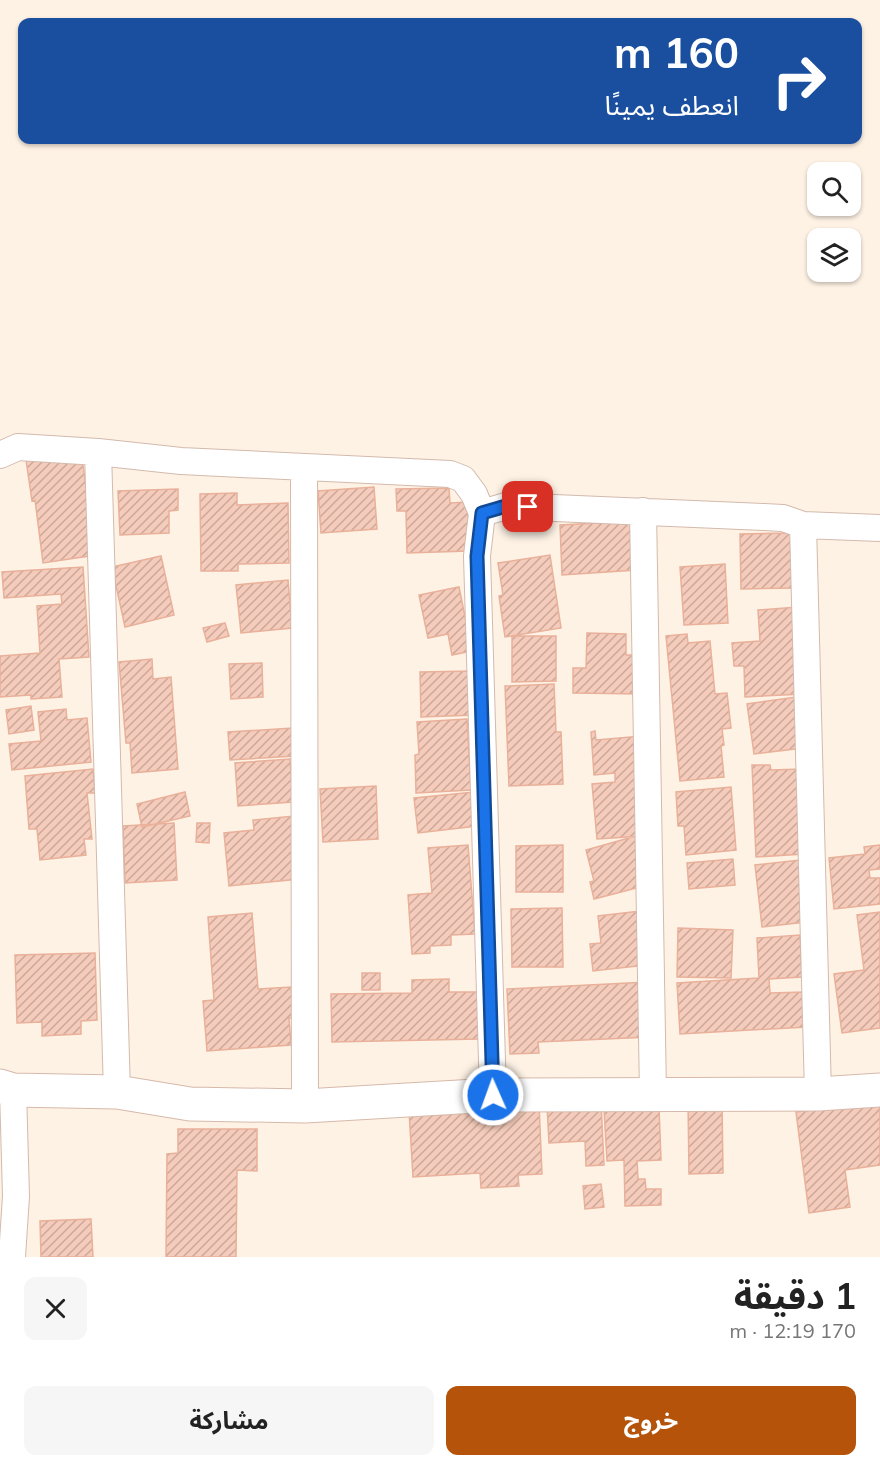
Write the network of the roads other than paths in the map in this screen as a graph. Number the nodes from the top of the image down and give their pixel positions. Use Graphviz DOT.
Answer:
graph roads {
  1 [pos="98,452"];
  2 [pos="0,455"];
  3 [pos="304,467"];
  4 [pos="644,511"];
  5 [pos="482,513"];
  6 [pos="803,525"];
  7 [pos="880,528"];
  8 [pos="7,1088"];
  9 [pos="880,1090"];
  10 [pos="117,1092"];
  11 [pos="653,1094"];
  12 [pos="818,1094"];
  13 [pos="493,1095"];
  14 [pos="305,1106"];
  15 [pos="8,1193"];
  16 [pos="12,1257"];
  1 -- 2 [label="street"];
  1 -- 3 [label="street"];
  1 -- 10 [label="street"];
  3 -- 5 [label="street"];
  3 -- 14 [label="street"];
  4 -- 5 [label="street"];
  4 -- 6 [label="street"];
  4 -- 11 [label="street"];
  5 -- 13 [label="street"];
  6 -- 7 [label="street"];
  6 -- 12 [label="street"];
  8 -- 10 [label="main road"];
  8 -- 15 [label="street"];
  9 -- 12 [label="main road"];
  10 -- 14 [label="main road"];
  11 -- 12 [label="main road"];
  11 -- 13 [label="main road"];
  13 -- 14 [label="main road"];
  15 -- 16 [label="street"];
}
